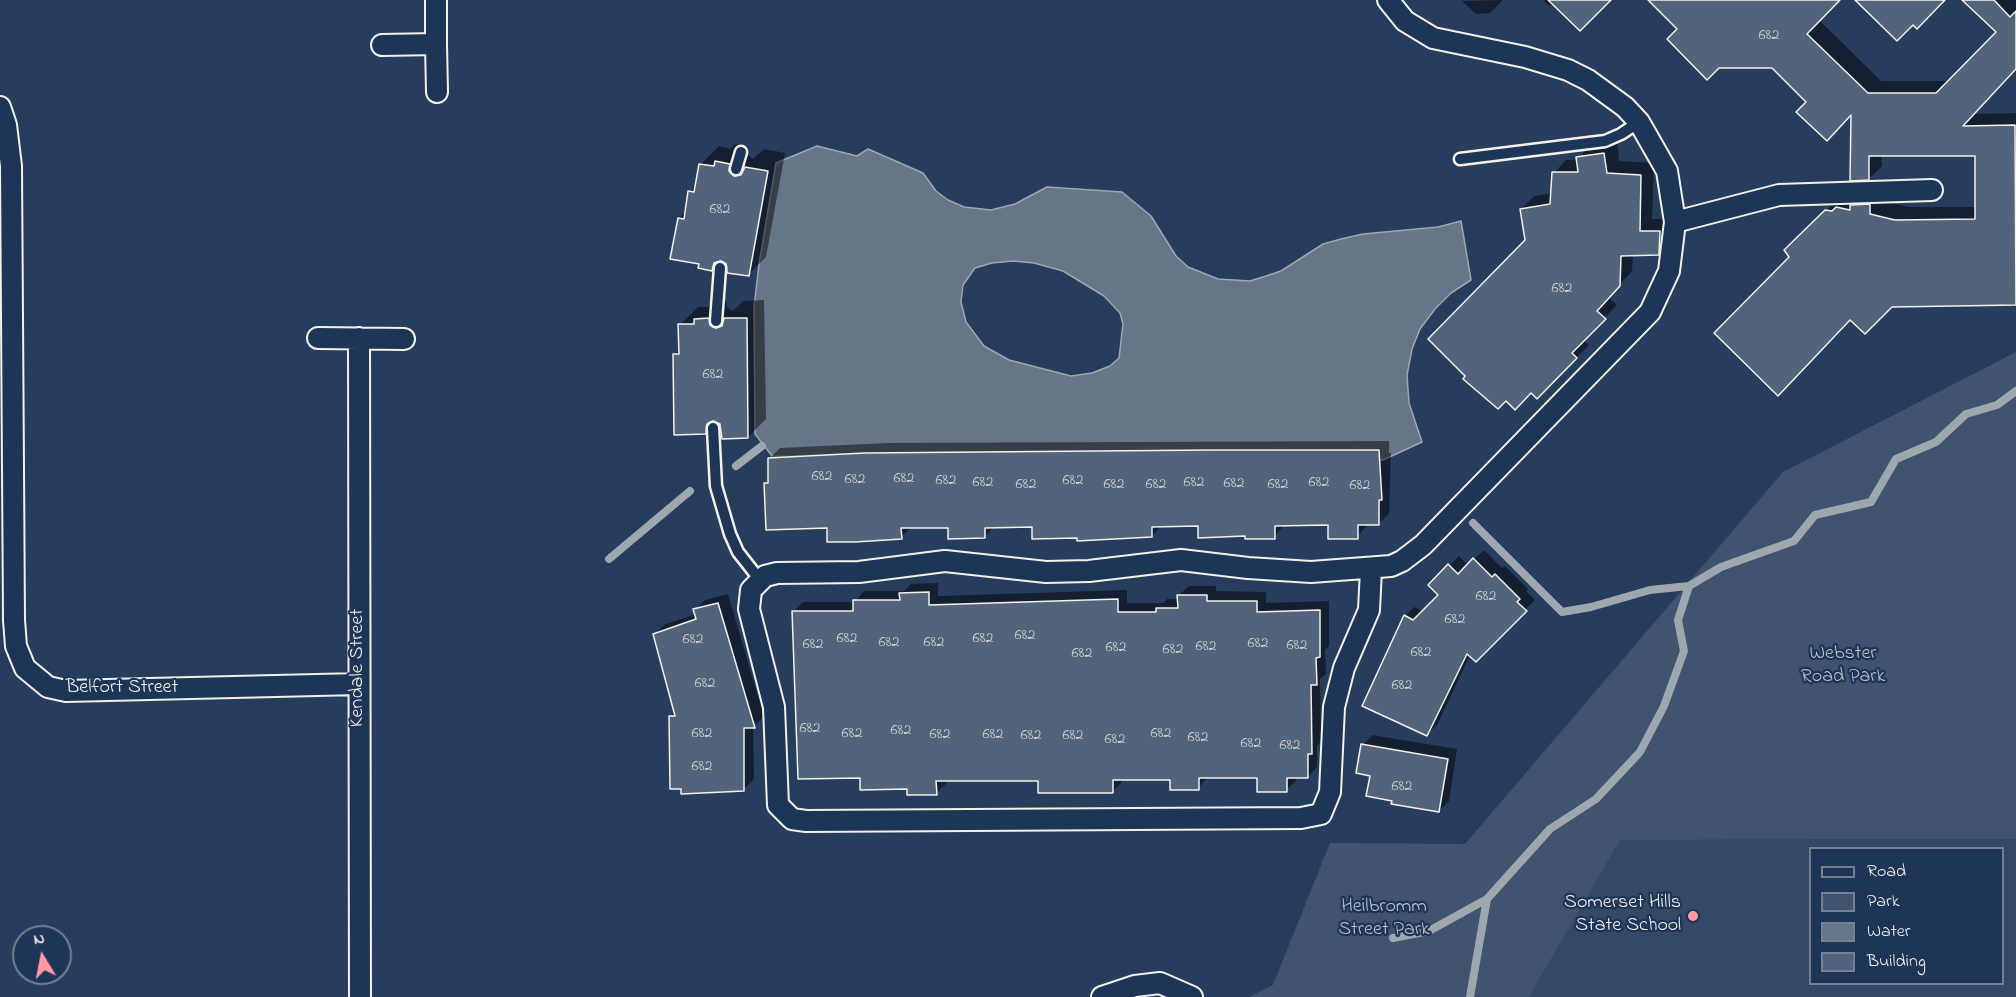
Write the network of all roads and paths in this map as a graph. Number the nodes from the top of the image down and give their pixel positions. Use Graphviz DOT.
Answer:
graph roads {
  1 [pos="436,0"];
  2 [pos="1388,0"];
  3 [pos="436,44"];
  4 [pos="382,45"];
  5 [pos="437,92"];
  6 [pos="0,107"];
  7 [pos="1639,122"];
  8 [pos="741,152"];
  9 [pos="1460,159"];
  10 [pos="736,169"];
  11 [pos="1932,190"];
  12 [pos="1675,222"];
  13 [pos="720,268"];
  14 [pos="716,321"];
  15 [pos="318,338"];
  16 [pos="359,338"];
  17 [pos="404,339"];
  18 [pos="713,428"];
  19 [pos="1371,569"];
  20 [pos="760,580"];
  21 [pos="359,684"];
  22 [pos="360,997"];
  23 [pos="1102,997"];
  24 [pos="1192,997"];
  1 -- 3 [label="street"];
  2 -- 7 [label="street"];
  3 -- 4 [label="street"];
  3 -- 5 [label="street"];
  6 -- 21 [label="street, Belfort Street"];
  7 -- 9 [label="lane"];
  7 -- 12 [label="street"];
  8 -- 10 [label="lane"];
  11 -- 12 [label="street"];
  12 -- 19 [label="street"];
  13 -- 14 [label="lane"];
  15 -- 16 [label="street"];
  16 -- 17 [label="street"];
  16 -- 21 [label="street, Kendale Street"];
  18 -- 20 [label="lane"];
  19 -- 20 [label="street"];
  19 -- 20 [label="street"];
  21 -- 22 [label="street, Kendale Street"];
  23 -- 24 [label="street"];
}
